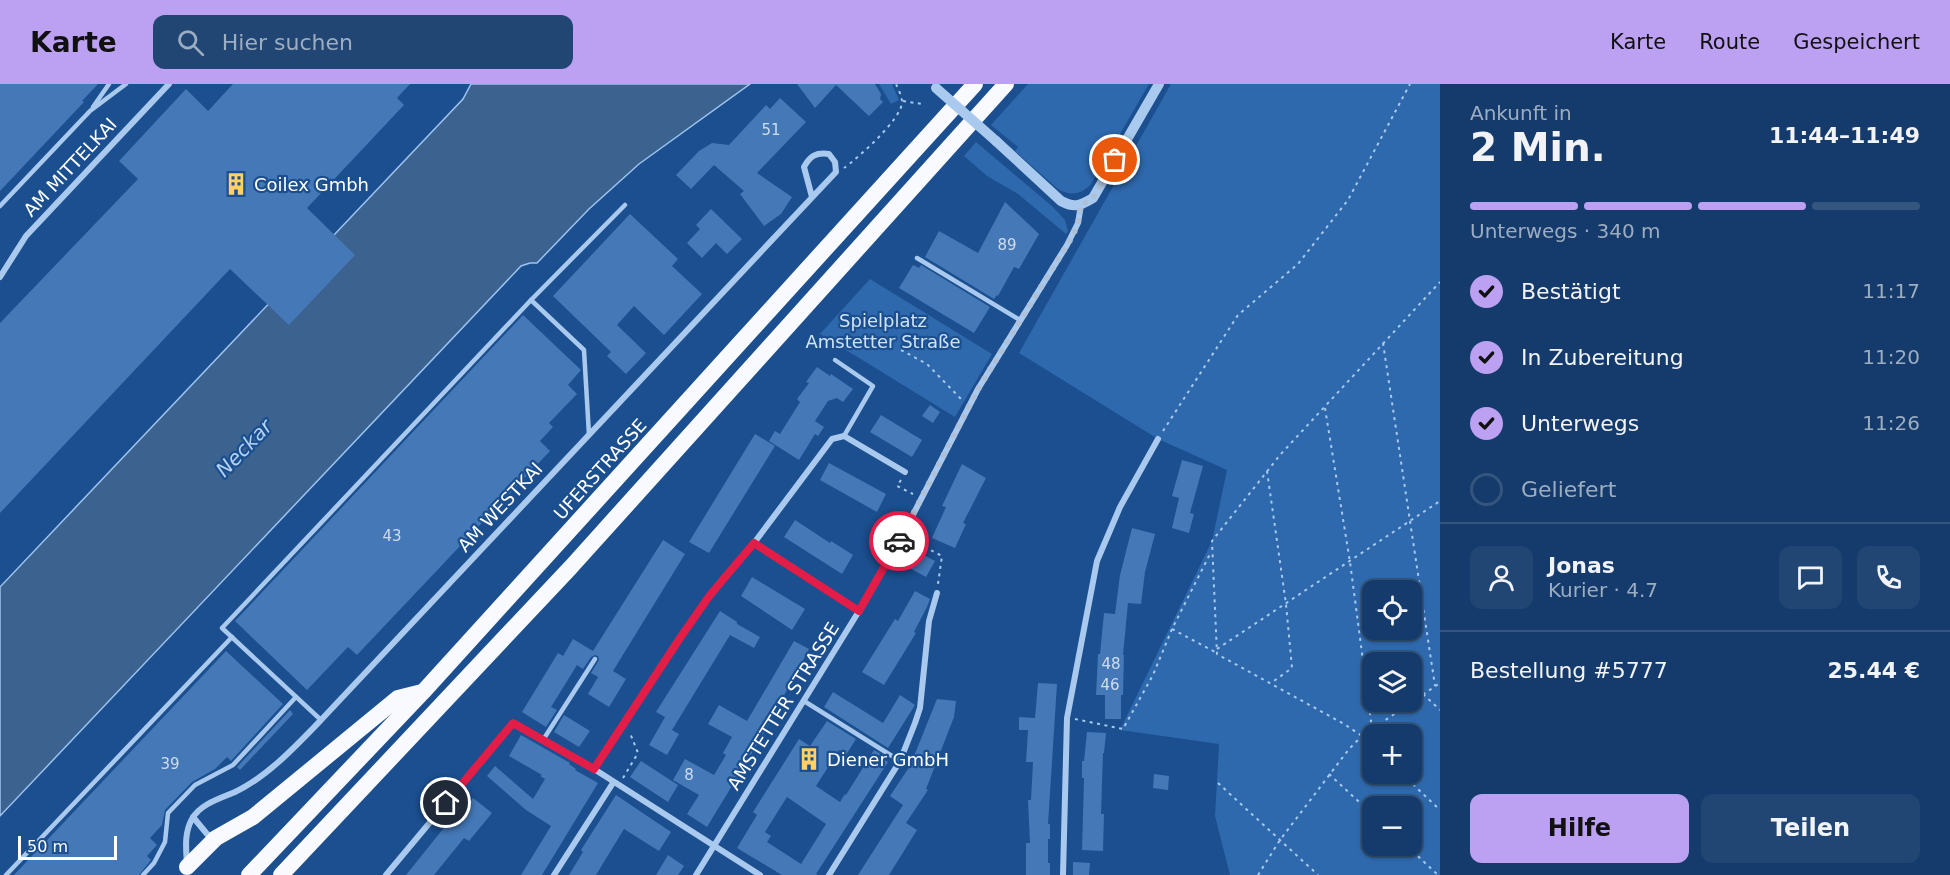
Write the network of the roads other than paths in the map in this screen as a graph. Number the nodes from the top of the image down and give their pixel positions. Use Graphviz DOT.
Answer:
graph roads {
  1 [pos="110,84"];
  2 [pos="126,84"];
  3 [pos="169,84"];
  4 [pos="975,84"];
  5 [pos="1006,84"];
  6 [pos="1159,84"];
  7 [pos="934,86"];
  8 [pos="90,111"];
  9 [pos="812,197"];
  10 [pos="625,205"];
  11 [pos="1081,205"];
  12 [pos="0,206"];
  13 [pos="917,258"];
  14 [pos="0,277"];
  15 [pos="531,300"];
  16 [pos="1020,320"];
  17 [pos="835,360"];
  18 [pos="589,435"];
  19 [pos="844,436"];
  20 [pos="1158,439"];
  21 [pos="905,472"];
  22 [pos="754,543"];
  23 [pos="937,593"];
  24 [pos="859,611"];
  25 [pos="232,637"];
  26 [pos="595,659"];
  27 [pos="423,692"];
  28 [pos="296,697"];
  29 [pos="804,701"];
  30 [pos="321,720"];
  31 [pos="543,740"];
  32 [pos="900,761"];
  33 [pos="594,769"];
  34 [pos="616,784"];
  35 [pos="193,817"];
  36 [pos="216,838"];
  37 [pos="714,846"];
  38 [pos="187,867"];
  39 [pos="6,875"];
  40 [pos="143,875"];
  41 [pos="249,875"];
  42 [pos="281,875"];
  43 [pos="386,875"];
  44 [pos="554,875"];
  45 [pos="696,875"];
  46 [pos="760,875"];
  47 [pos="829,875"];
  48 [pos="1063,875"];
  1 -- 8 [label="lane"];
  2 -- 8 [label="lane"];
  3 -- 14 [label="street, AM MITTELKAI"];
  4 -- 27 [label="highway, UFERSTRASSE"];
  5 -- 42 [label="highway"];
  6 -- 11 [label="street"];
  7 -- 11 [label="street, bridge"];
  8 -- 12 [label="lane"];
  9 -- 9 [label="street, AM WESTKAI"];
  9 -- 18 [label="street, AM WESTKAI"];
  10 -- 15 [label="lane"];
  11 -- 16 [label="street, AMSTETTER STRASSE"];
  13 -- 16 [label="lane"];
  15 -- 18 [label="lane"];
  15 -- 25 [label="lane"];
  16 -- 24 [label="street, AMSTETTER STRASSE"];
  17 -- 19 [label="lane"];
  18 -- 30 [label="street, AM WESTKAI"];
  19 -- 21 [label="street"];
  19 -- 22 [label="street"];
  20 -- 48 [label="street"];
  22 -- 24 [label="street"];
  22 -- 33 [label="street"];
  23 -- 32 [label="street"];
  24 -- 29 [label="street, AMSTETTER STRASSE"];
  25 -- 28 [label="lane"];
  25 -- 39 [label="lane"];
  26 -- 31 [label="lane"];
  27 -- 36 [label="highway"];
  27 -- 41 [label="highway, UFERSTRASSE"];
  28 -- 30 [label="lane"];
  28 -- 40 [label="lane"];
  29 -- 32 [label="lane"];
  29 -- 37 [label="street, AMSTETTER STRASSE"];
  30 -- 35 [label="street, AM WESTKAI"];
  31 -- 33 [label="street"];
  31 -- 43 [label="street"];
  32 -- 47 [label="street"];
  33 -- 34 [label="street"];
  34 -- 37 [label="street"];
  34 -- 44 [label="street"];
  35 -- 36 [label="street"];
  35 -- 38 [label="street"];
  36 -- 38 [label="highway"];
  37 -- 45 [label="street, AMSTETTER STRASSE"];
  37 -- 46 [label="street"];
}
